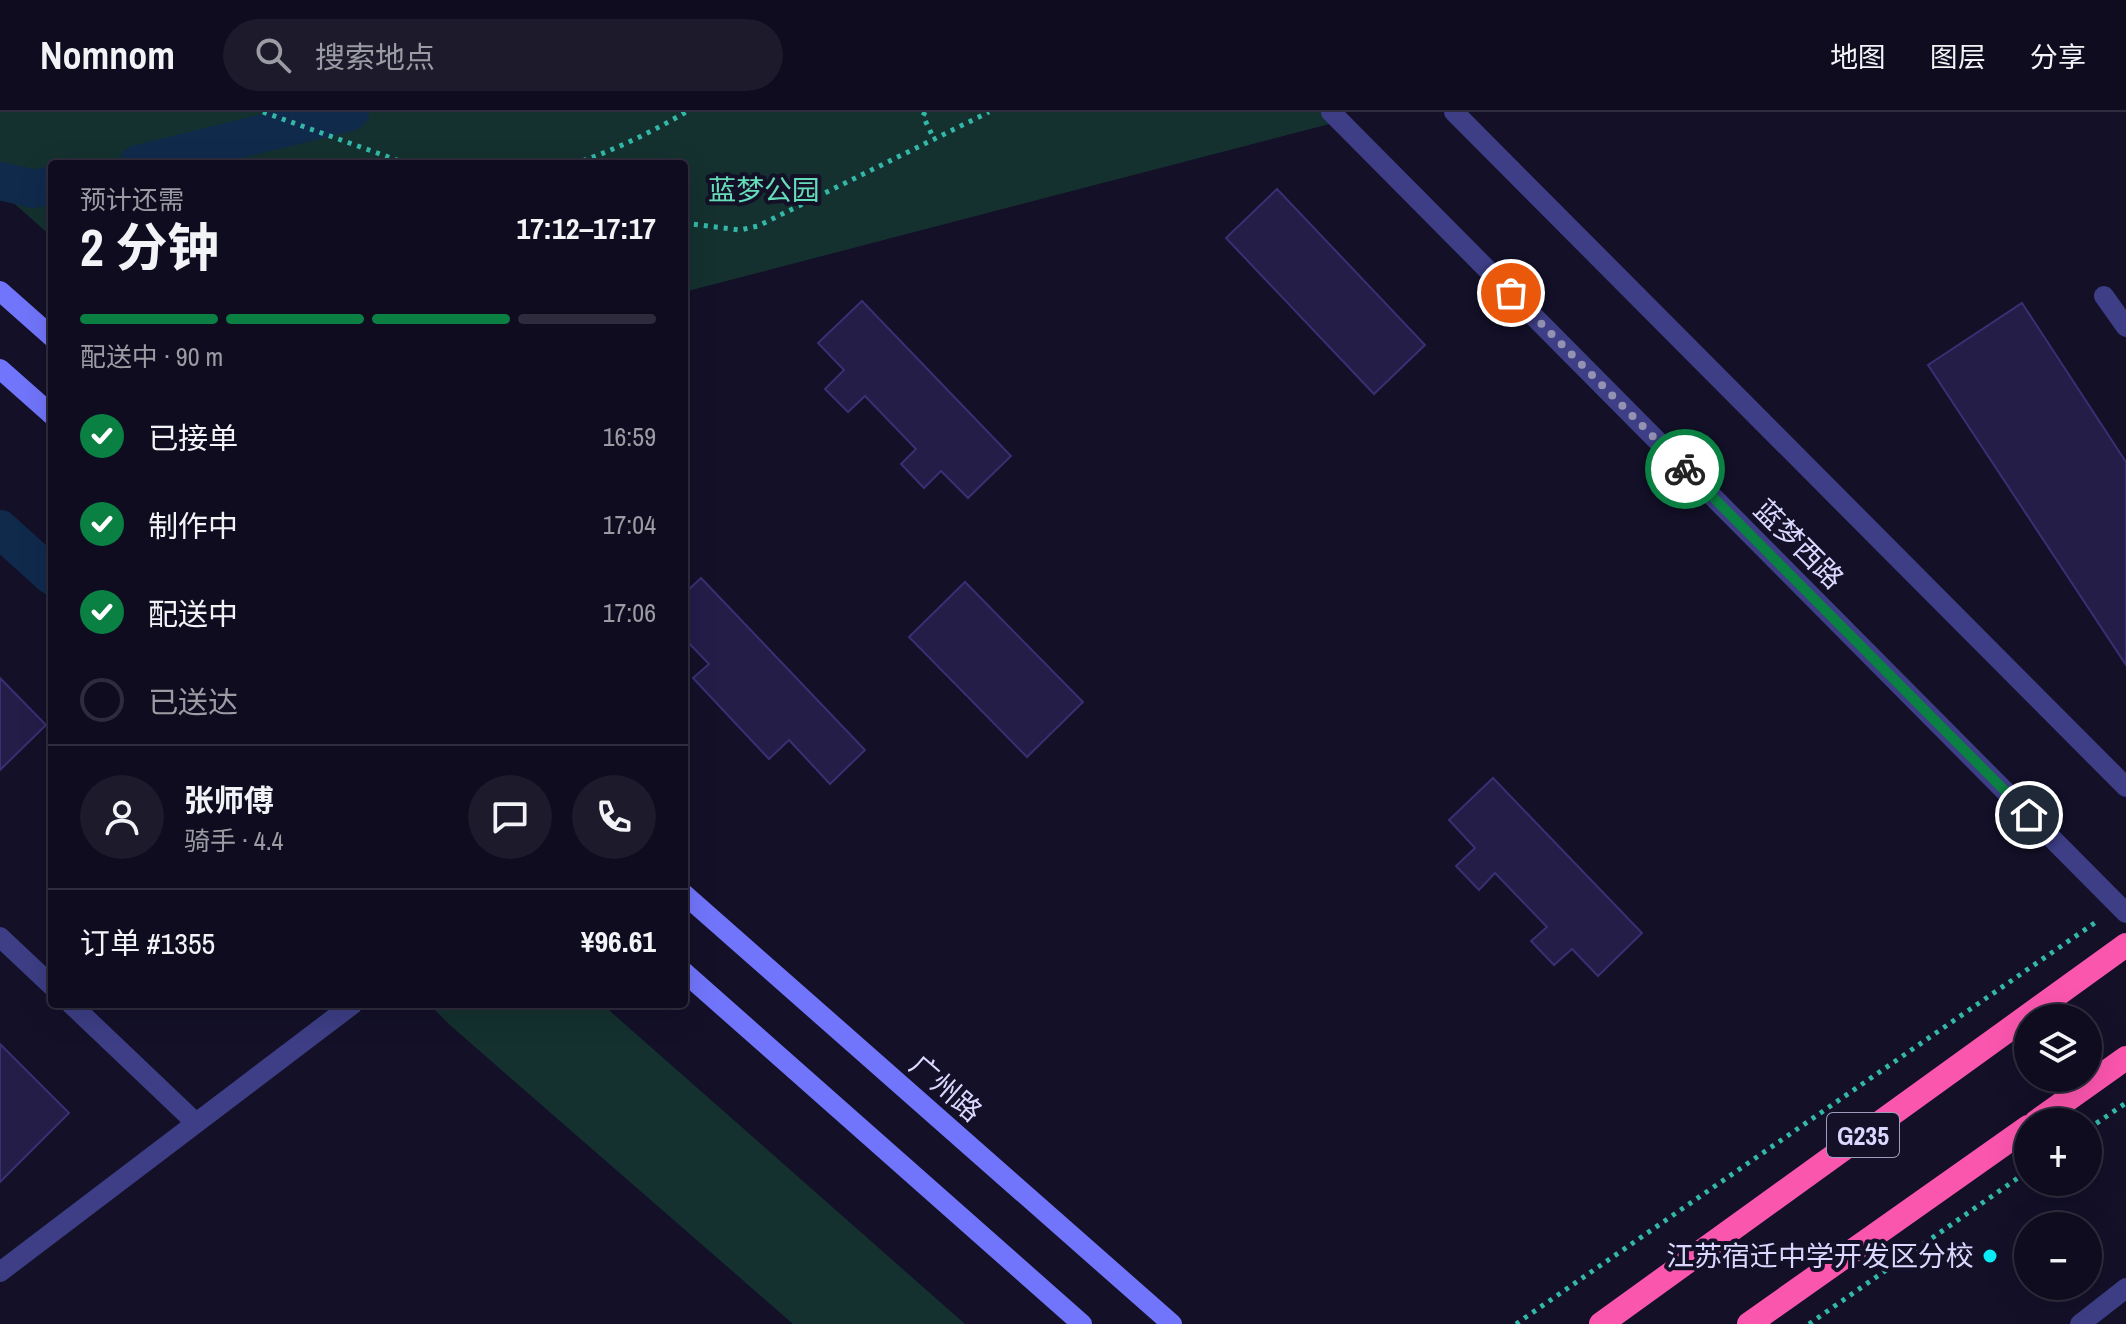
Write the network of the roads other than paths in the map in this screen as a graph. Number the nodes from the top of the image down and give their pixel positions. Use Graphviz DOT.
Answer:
graph roads {
  1 [pos="1331,112"];
  2 [pos="1454,112"];
  3 [pos="0,291"];
  4 [pos="2104,296"];
  5 [pos="2126,327"];
  6 [pos="48,333"];
  7 [pos="0,369"];
  8 [pos="48,411"];
  9 [pos="2126,787"];
  10 [pos="688,898"];
  11 [pos="2122,910"];
  12 [pos="0,937"];
  13 [pos="2126,945"];
  14 [pos="688,976"];
  15 [pos="48,982"];
  16 [pos="75,1008"];
  17 [pos="348,1008"];
  18 [pos="2126,1058"];
  19 [pos="2056,1108"];
  20 [pos="196,1123"];
  21 [pos="2014,1137"];
  22 [pos="0,1272"];
  23 [pos="2126,1288"];
  24 [pos="1082,1324"];
  25 [pos="1172,1324"];
  26 [pos="1601,1324"];
  27 [pos="1749,1324"];
  28 [pos="2080,1324"];
  1 -- 11 [label="street, 蓝梦西路"];
  2 -- 9 [label="street"];
  3 -- 6 [label="main road"];
  4 -- 5 [label="street"];
  7 -- 8 [label="main road"];
  10 -- 25 [label="main road, 广州路"];
  12 -- 15 [label="street"];
  13 -- 26 [label="highway, G235"];
  14 -- 24 [label="main road"];
  16 -- 20 [label="street"];
  17 -- 20 [label="street"];
  18 -- 19 [label="highway"];
  20 -- 22 [label="street"];
  21 -- 27 [label="highway"];
  23 -- 28 [label="street"];
}
